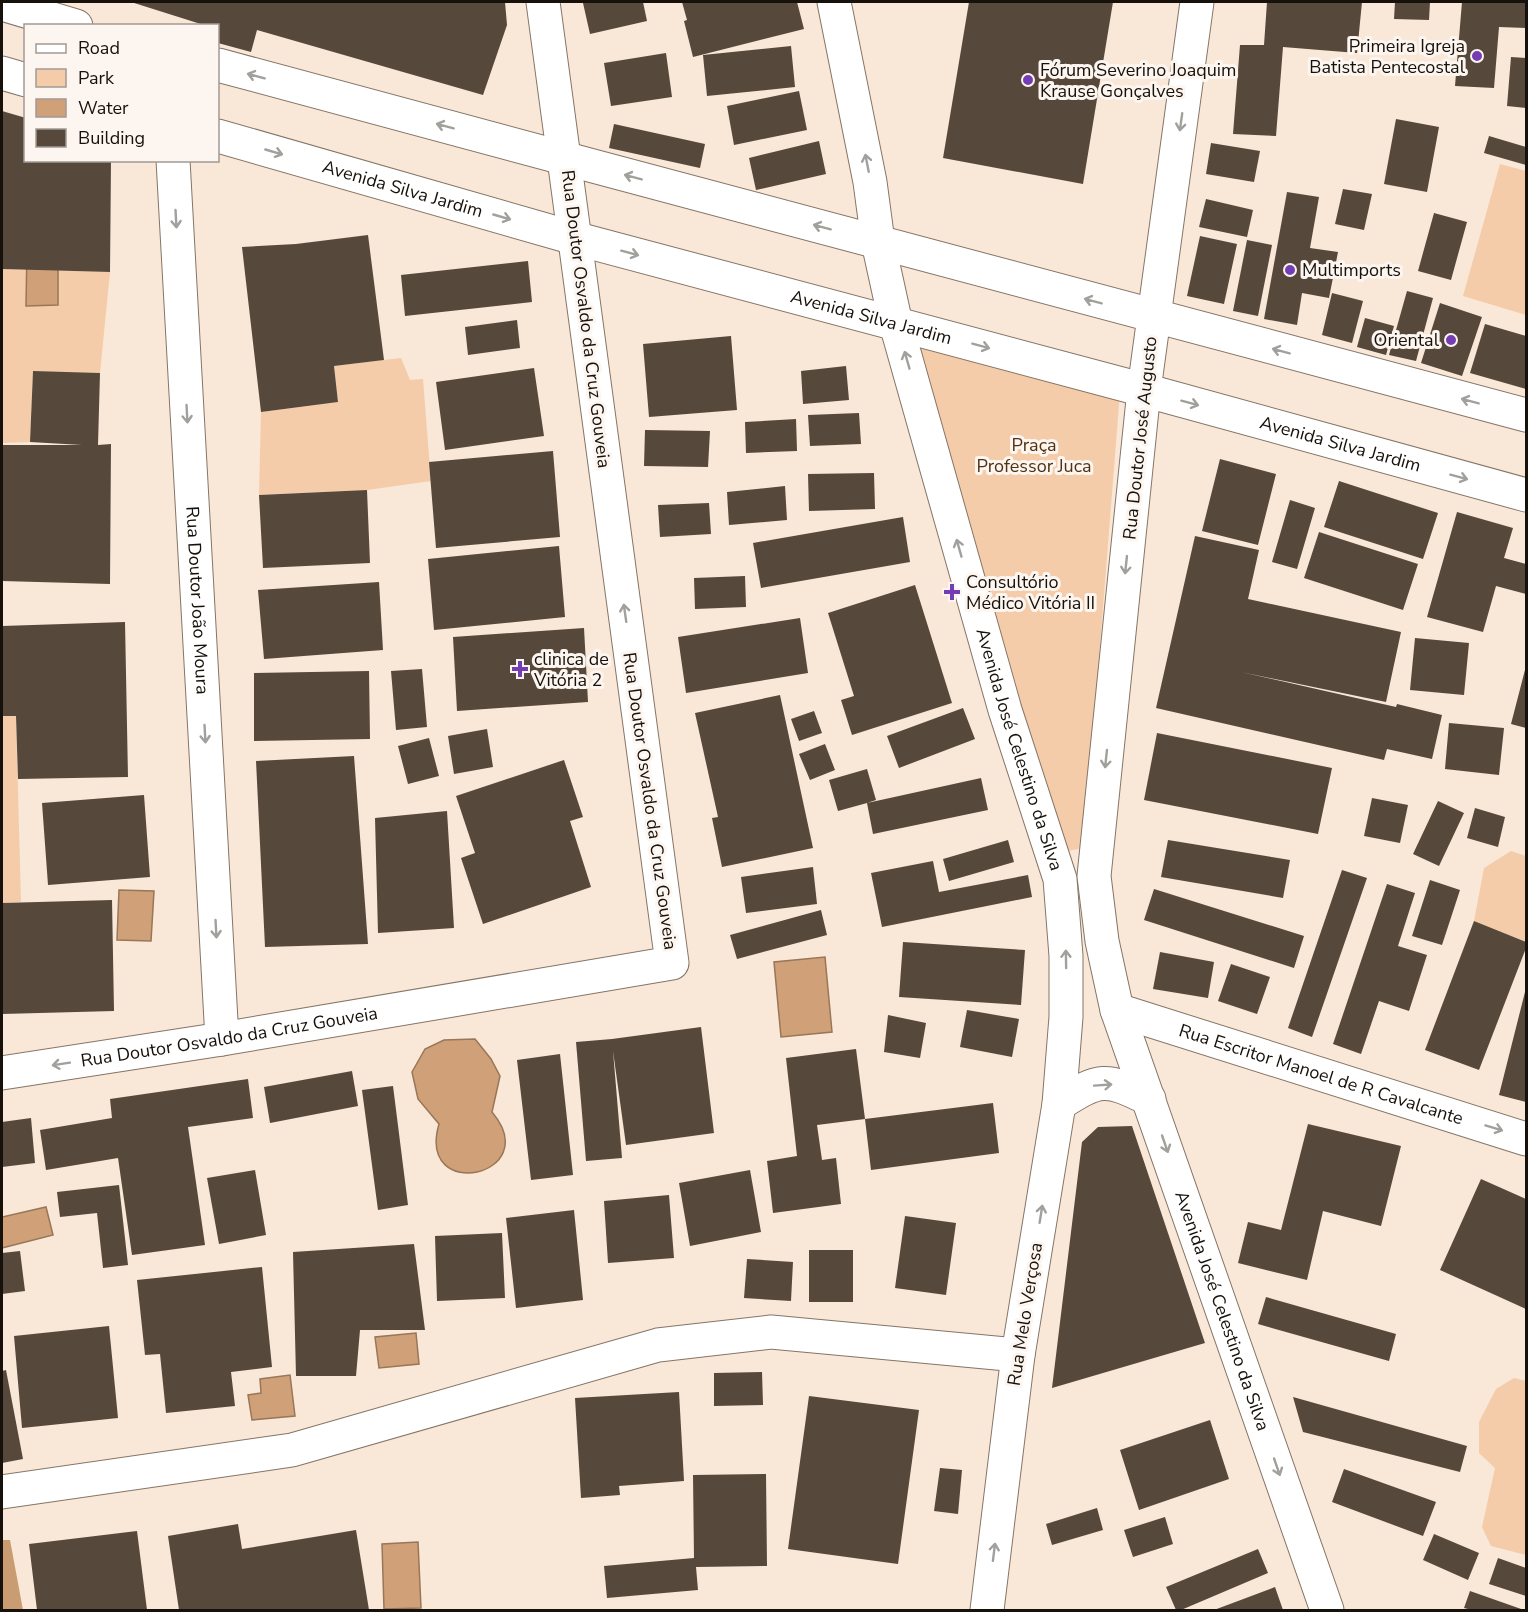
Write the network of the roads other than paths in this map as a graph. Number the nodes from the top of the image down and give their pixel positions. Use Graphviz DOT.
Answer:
graph roads {
  1 [pos="543,2"];
  2 [pos="834,2"];
  3 [pos="1197,2"];
  4 [pos="2,4"];
  5 [pos="69,24"];
  6 [pos="219,65"];
  7 [pos="2,73"];
  8 [pos="24,79"];
  9 [pos="219,136"];
  10 [pos="565,158"];
  11 [pos="173,162"];
  12 [pos="574,238"];
  13 [pos="878,242"];
  14 [pos="1154,318"];
  15 [pos="896,324"];
  16 [pos="1144,390"];
  17 [pos="1527,415"];
  18 [pos="1527,495"];
  19 [pos="1094,876"];
  20 [pos="1060,879"];
  21 [pos="1117,1010"];
  22 [pos="1066,1017"];
  23 [pos="222,1039"];
  24 [pos="2,1073"];
  25 [pos="1149,1099"];
  26 [pos="1059,1104"];
  27 [pos="1527,1138"];
  28 [pos="1018,1355"];
  29 [pos="2,1492"];
  30 [pos="987,1611"];
  31 [pos="1327,1611"];
  1 -- 10 [label="main road, Rua Doutor Osvaldo da Cruz Gouveia"];
  13 -- 2 [label="main road, Avenida José Celestino da Silva, one-way"];
  3 -- 14 [label="main road, Rua Doutor José Augusto, one-way"];
  4 -- 5 [label="main road"];
  10 -- 6 [label="main road, one-way"];
  7 -- 8 [label="main road"];
  9 -- 12 [label="main road, Avenida Silva Jardim, one-way"];
  10 -- 12 [label="main road, Rua Doutor Osvaldo da Cruz Gouveia"];
  13 -- 10 [label="main road, one-way"];
  11 -- 23 [label="main road, Rua Doutor João Moura, one-way"];
  12 -- 15 [label="main road, Avenida Silva Jardim, one-way"];
  23 -- 12 [label="main road, Rua Doutor Osvaldo da Cruz Gouveia, one-way"];
  14 -- 13 [label="main road, one-way"];
  13 -- 15 [label="main road, Avenida José Celestino da Silva"];
  14 -- 16 [label="main road, Rua Doutor José Augusto"];
  17 -- 14 [label="main road, one-way"];
  15 -- 16 [label="main road, Avenida Silva Jardim, one-way"];
  20 -- 15 [label="main road, Avenida José Celestino da Silva, one-way"];
  16 -- 18 [label="main road, Avenida Silva Jardim, one-way"];
  16 -- 19 [label="main road, Rua Doutor José Augusto, one-way"];
  19 -- 20 [label="main road"];
  19 -- 21 [label="main road, Rua Doutor José Augusto"];
  22 -- 20 [label="main road, Avenida José Celestino da Silva, one-way"];
  21 -- 25 [label="main road, Avenida José Celestino da Silva"];
  21 -- 27 [label="main road, Rua Escritor Manoel de R Cavalcante, one-way"];
  22 -- 26 [label="main road, Rua Melo Verçosa"];
  23 -- 24 [label="main road, Rua Doutor Osvaldo da Cruz Gouveia, one-way"];
  26 -- 25 [label="main road, one-way"];
  25 -- 31 [label="main road, Avenida José Celestino da Silva, one-way"];
  28 -- 26 [label="main road, Rua Melo Verçosa, one-way"];
  28 -- 29 [label="main road"];
  30 -- 28 [label="main road, Rua Melo Verçosa, one-way"];
}
